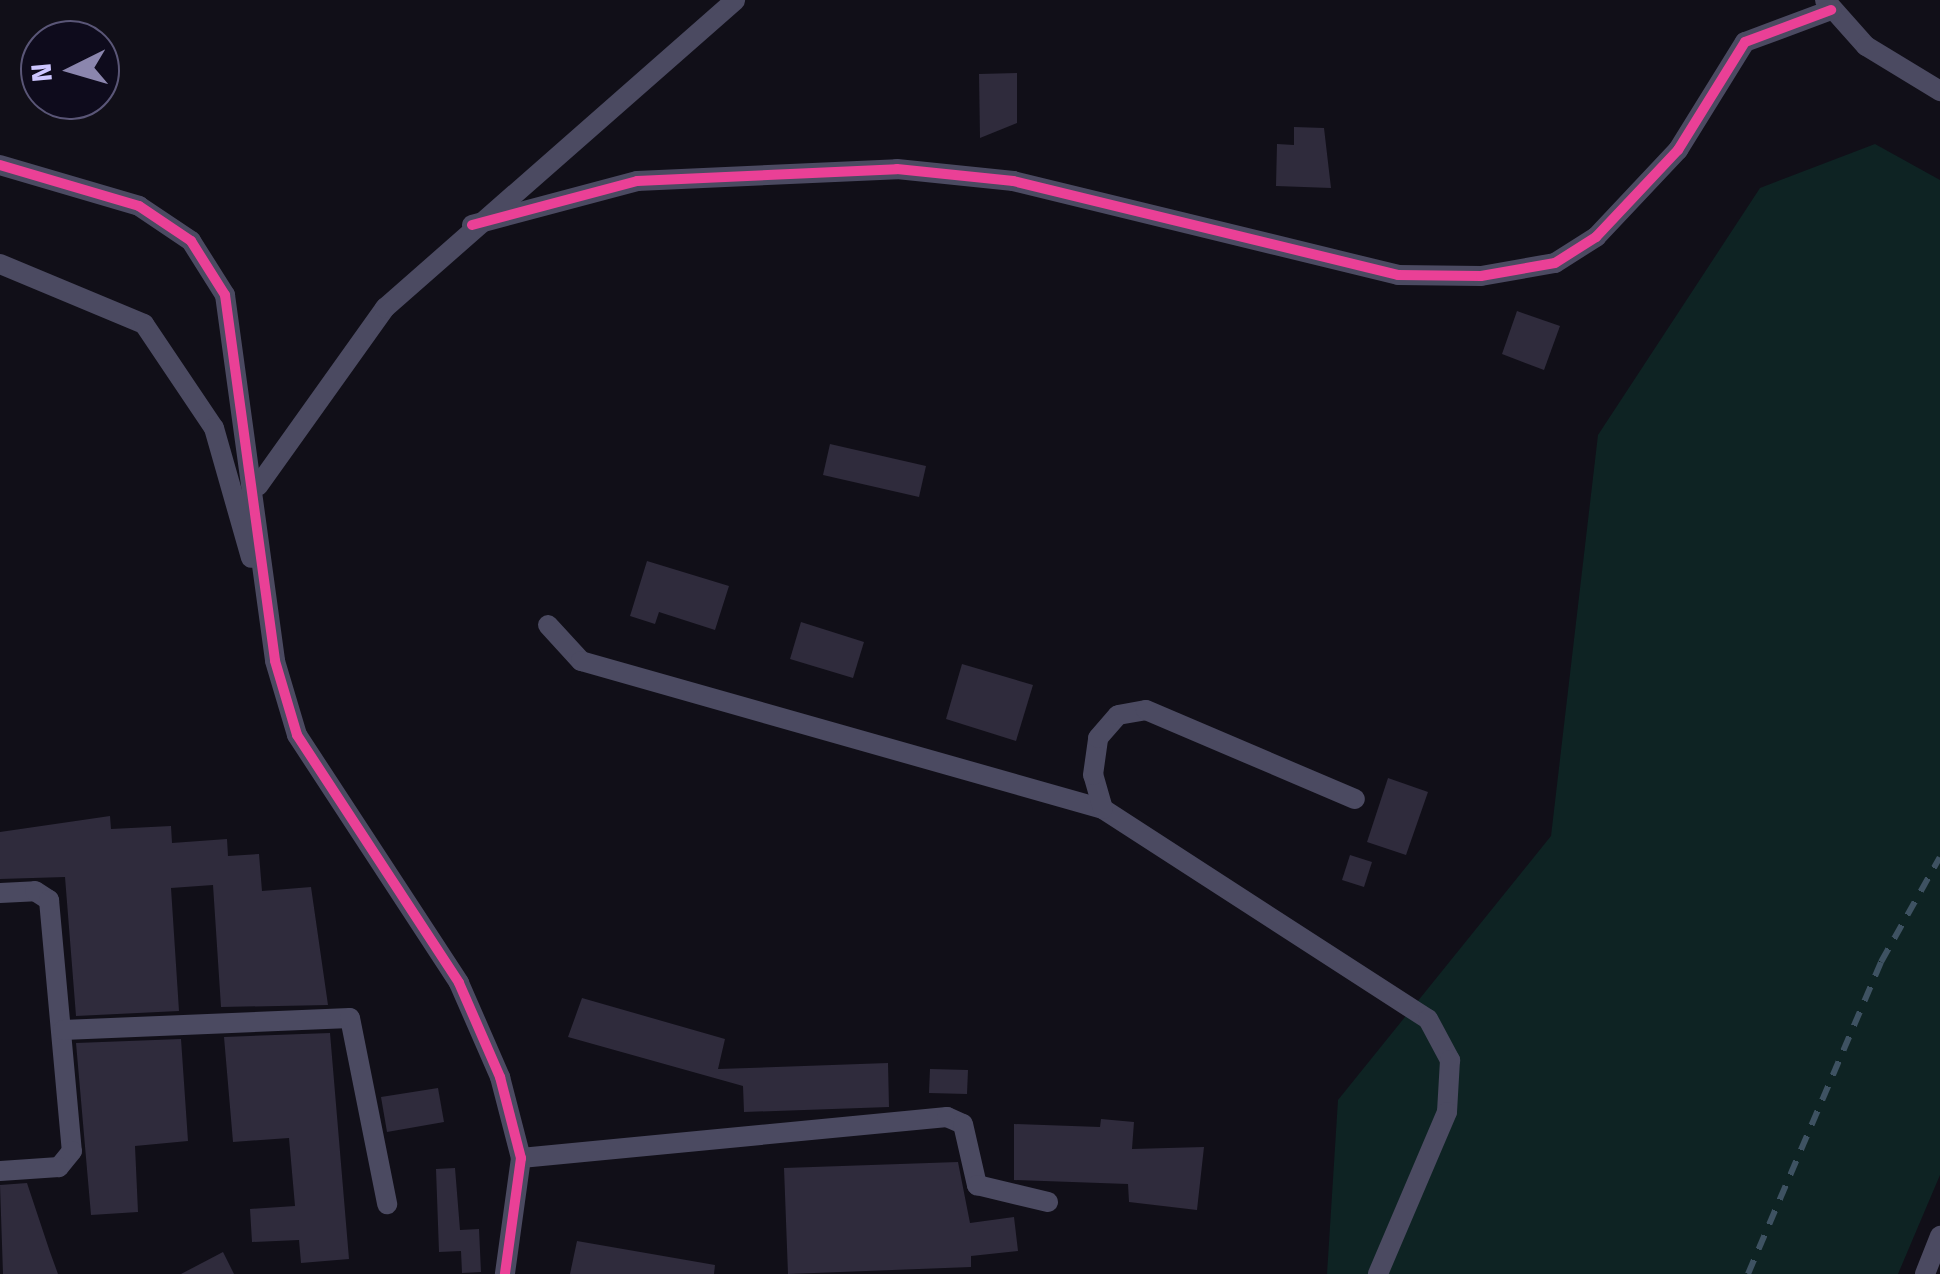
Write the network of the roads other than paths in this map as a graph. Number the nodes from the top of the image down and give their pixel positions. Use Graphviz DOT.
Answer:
graph roads {
  1 [pos="735,0"];
  2 [pos="1829,5"];
  3 [pos="1940,90"];
  4 [pos="0,166"];
  5 [pos="472,225"];
  6 [pos="0,264"];
  7 [pos="258,486"];
  8 [pos="260,589"];
  9 [pos="548,624"];
  10 [pos="1355,798"];
  11 [pos="1103,809"];
  12 [pos="0,894"];
  13 [pos="63,1030"];
  14 [pos="521,1158"];
  15 [pos="0,1171"];
  16 [pos="1048,1202"];
  17 [pos="387,1204"];
  18 [pos="1940,1236"];
  19 [pos="505,1274"];
  20 [pos="1378,1274"];
  21 [pos="1925,1274"];
  1 -- 5 [label="street"];
  2 -- 3 [label="street"];
  2 -- 5 [label="street"];
  4 -- 7 [label="street"];
  5 -- 7 [label="street"];
  6 -- 8 [label="street"];
  7 -- 8 [label="street"];
  8 -- 14 [label="street"];
  9 -- 11 [label="street"];
  10 -- 11 [label="street"];
  11 -- 20 [label="street"];
  12 -- 13 [label="street"];
  13 -- 15 [label="street"];
  13 -- 17 [label="street"];
  14 -- 16 [label="street"];
  14 -- 19 [label="street"];
  18 -- 21 [label="street"];
}
